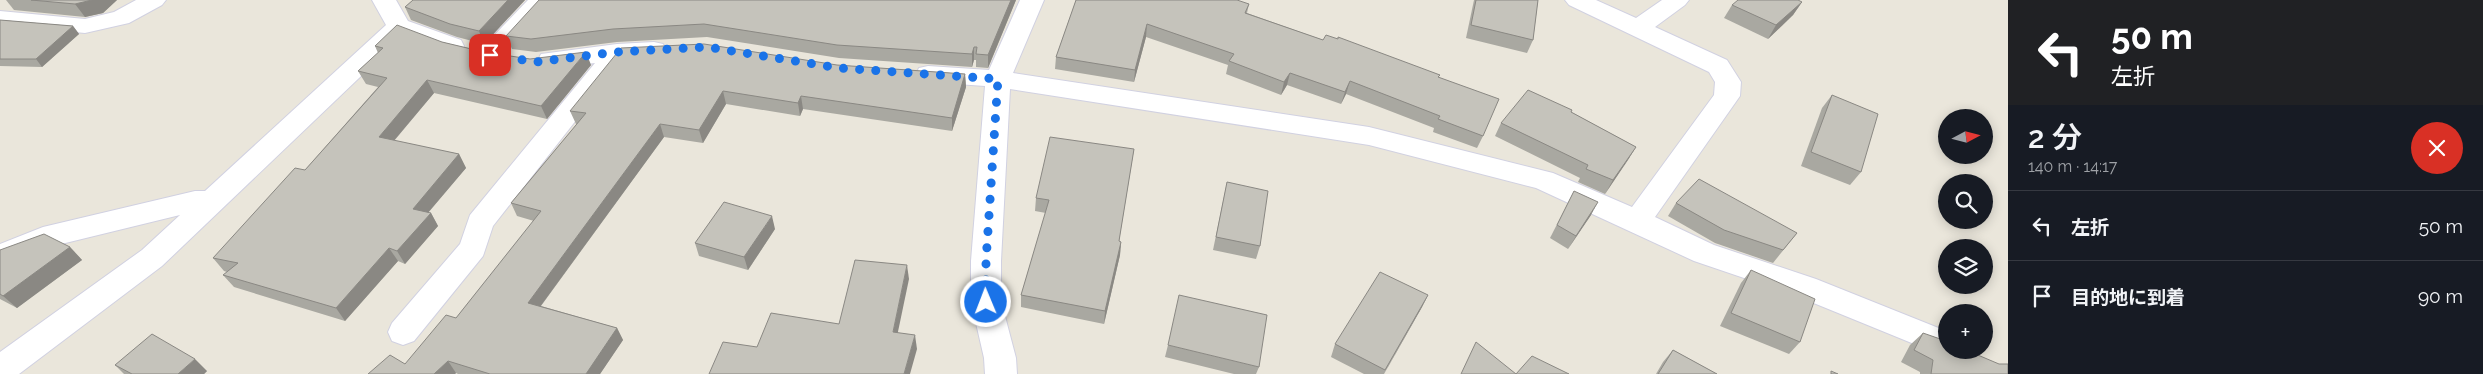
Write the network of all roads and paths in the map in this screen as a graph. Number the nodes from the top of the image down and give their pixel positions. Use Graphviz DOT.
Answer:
graph roads {
  1 [pos="154,0"];
  2 [pos="384,0"];
  3 [pos="541,0"];
  4 [pos="1032,0"];
  5 [pos="1577,0"];
  6 [pos="1677,0"];
  7 [pos="0,18"];
  8 [pos="400,26"];
  9 [pos="1638,28"];
  10 [pos="677,49"];
  11 [pos="617,52"];
  12 [pos="490,55"];
  13 [pos="909,73"];
  14 [pos="998,79"];
  15 [pos="212,202"];
  16 [pos="1638,221"];
  17 [pos="0,256"];
  18 [pos="403,332"];
  19 [pos="1938,341"];
  20 [pos="0,373"];
  21 [pos="1001,374"];
  1 -- 7 [label="street"];
  2 -- 8 [label="street"];
  3 -- 12 [label="street"];
  4 -- 14 [label="street"];
  5 -- 9 [label="street"];
  6 -- 9 [label="street"];
  8 -- 12 [label="street"];
  8 -- 15 [label="street"];
  9 -- 16 [label="street"];
  10 -- 11 [label="street"];
  11 -- 12 [label="street"];
  11 -- 18 [label="street"];
  13 -- 14 [label="street"];
  14 -- 16 [label="street"];
  14 -- 21 [label="street"];
  15 -- 17 [label="street"];
  15 -- 20 [label="street"];
  16 -- 19 [label="street"];
}
